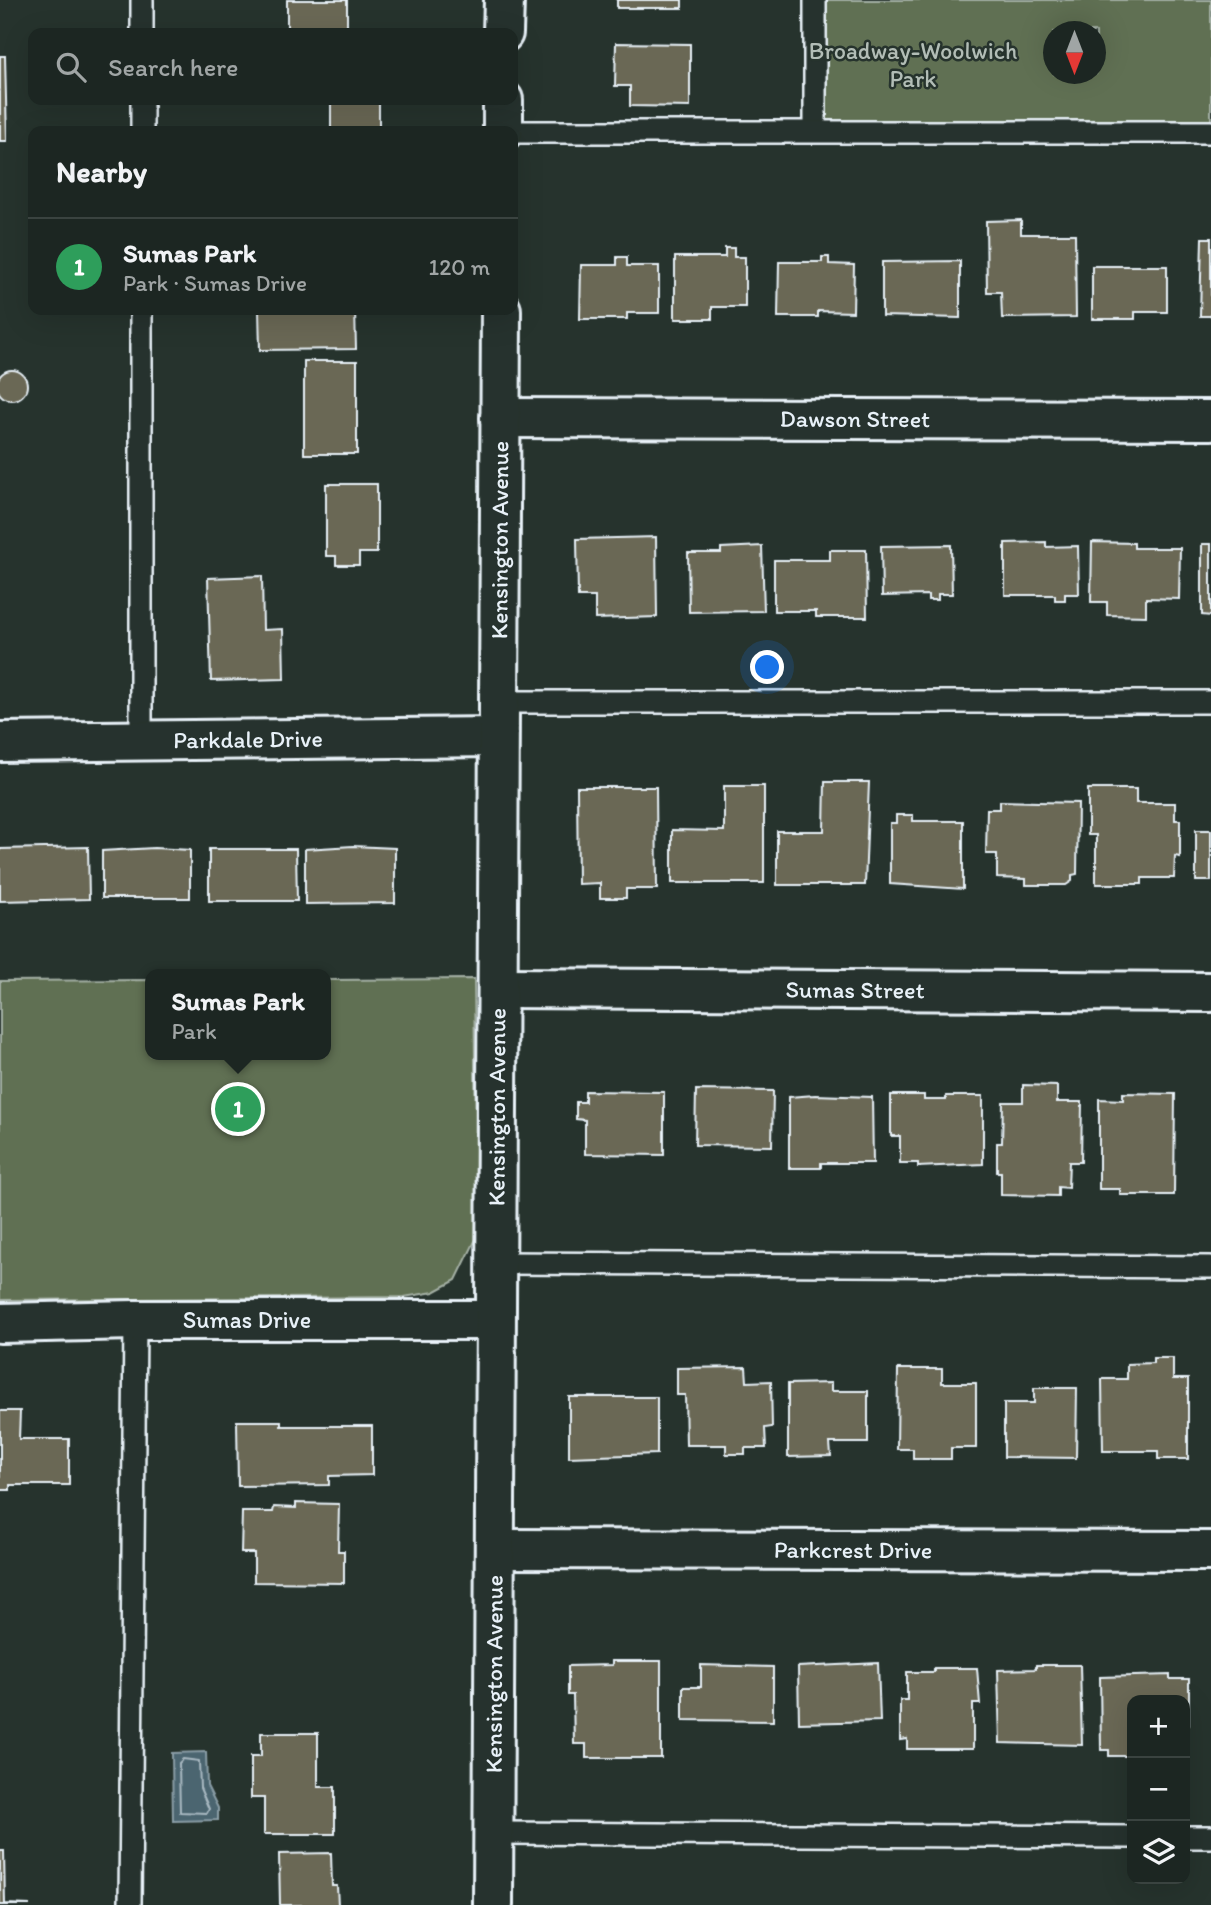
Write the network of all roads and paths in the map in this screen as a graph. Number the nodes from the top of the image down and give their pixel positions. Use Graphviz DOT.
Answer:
graph roads {
  1 [pos="142,0"];
  2 [pos="504,0"];
  3 [pos="815,0"];
  4 [pos="142,28"];
  5 [pos="503,28"];
  6 [pos="142,105"];
  7 [pos="503,105"];
  8 [pos="142,126"];
  9 [pos="503,126"];
  10 [pos="815,131"];
  11 [pos="518,132"];
  12 [pos="1211,132"];
  13 [pos="141,315"];
  14 [pos="501,315"];
  15 [pos="500,418"];
  16 [pos="1211,421"];
  17 [pos="1211,702"];
  18 [pos="498,719"];
  19 [pos="141,740"];
  20 [pos="0,742"];
  21 [pos="498,988"];
  22 [pos="1211,992"];
  23 [pos="495,1263"];
  24 [pos="1211,1266"];
  25 [pos="135,1320"];
  26 [pos="494,1320"];
  27 [pos="0,1323"];
  28 [pos="495,1549"];
  29 [pos="1211,1551"];
  30 [pos="493,1833"];
  31 [pos="1127,1837"];
  32 [pos="1190,1837"];
  33 [pos="1211,1837"];
  34 [pos="130,1905"];
  35 [pos="493,1905"];
  1 -- 4 [label="lane"];
  2 -- 5 [label="street"];
  3 -- 10 [label="lane"];
  6 -- 8 [label="lane"];
  7 -- 9 [label="street"];
  10 -- 11 [label="lane"];
  10 -- 12 [label="lane"];
  13 -- 19 [label="lane"];
  14 -- 15 [label="street, Kensington Avenue"];
  15 -- 16 [label="street, Dawson Street"];
  15 -- 18 [label="street, Kensington Avenue"];
  17 -- 18 [label="lane"];
  18 -- 19 [label="street, Parkdale Drive"];
  18 -- 21 [label="street, Kensington Avenue"];
  19 -- 20 [label="street, Parkdale Drive"];
  21 -- 22 [label="street, Sumas Street"];
  21 -- 23 [label="street, Kensington Avenue"];
  23 -- 24 [label="lane"];
  23 -- 26 [label="street, Kensington Avenue"];
  25 -- 26 [label="street, Sumas Drive"];
  25 -- 27 [label="street, Sumas Drive"];
  25 -- 34 [label="lane"];
  26 -- 28 [label="street, Kensington Avenue"];
  28 -- 29 [label="street, Parkcrest Drive"];
  28 -- 30 [label="street, Kensington Avenue"];
  30 -- 31 [label="lane"];
  30 -- 35 [label="street, Kensington Avenue"];
  32 -- 33 [label="lane"];
}
